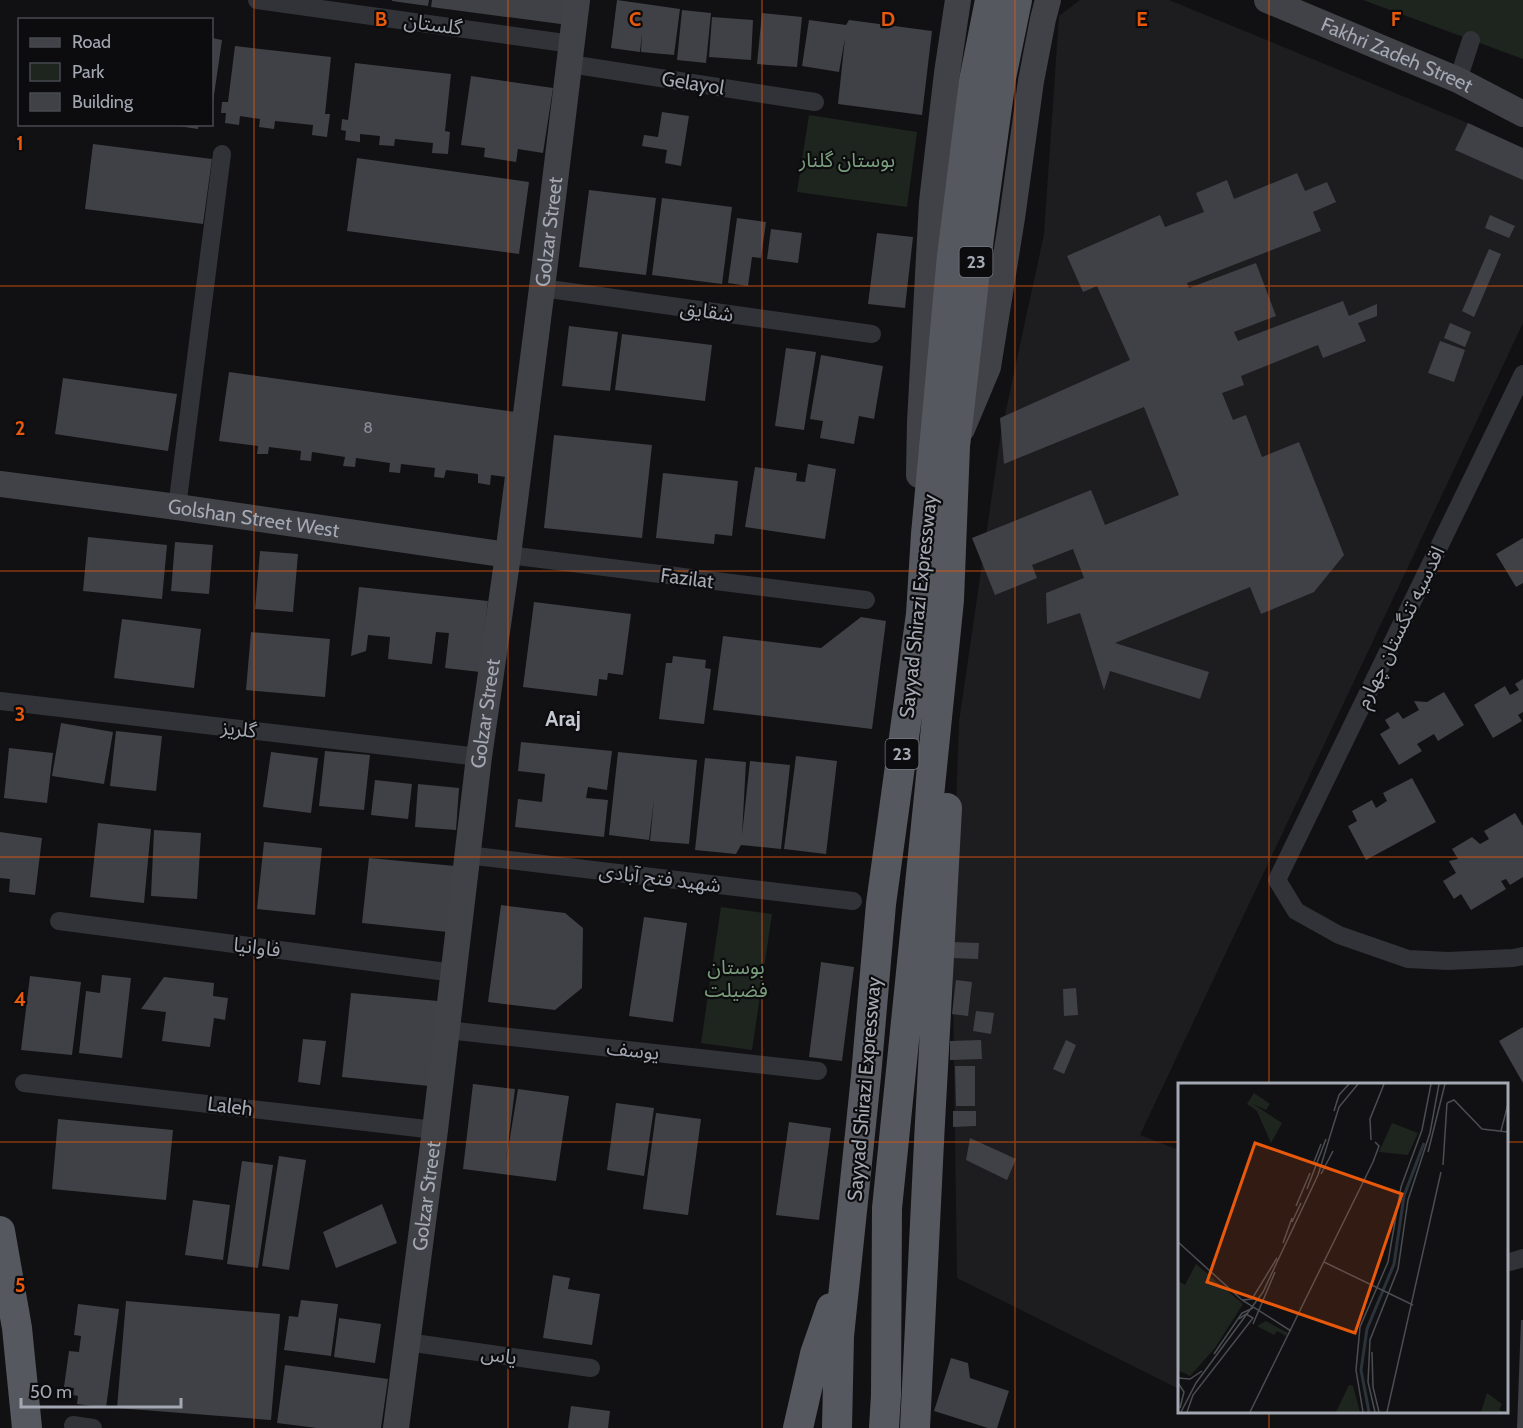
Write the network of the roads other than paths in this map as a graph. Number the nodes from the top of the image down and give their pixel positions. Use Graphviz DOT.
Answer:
graph roads {
  1 [pos="257,0"];
  2 [pos="577,0"];
  3 [pos="958,0"];
  4 [pos="990,0"];
  5 [pos="1017,0"];
  6 [pos="1048,0"];
  7 [pos="1267,0"];
  8 [pos="1471,39"];
  9 [pos="571,54"];
  10 [pos="987,79"];
  11 [pos="1458,80"];
  12 [pos="815,102"];
  13 [pos="1523,114"];
  14 [pos="222,154"];
  15 [pos="542,288"];
  16 [pos="872,334"];
  17 [pos="1523,375"];
  18 [pos="956,446"];
  19 [pos="1,484"];
  20 [pos="177,507"];
  21 [pos="926,534"];
  22 [pos="508,555"];
  23 [pos="866,600"];
  24 [pos="949,600"];
  25 [pos="0,701"];
  26 [pos="479,758"];
  27 [pos="467,855"];
  28 [pos="853,901"];
  29 [pos="59,921"];
  30 [pos="1523,956"];
  31 [pos="454,973"];
  32 [pos="447,1030"];
  33 [pos="818,1071"];
  34 [pos="24,1083"];
  35 [pos="435,1130"];
  36 [pos="0,1231"];
  37 [pos="847,1259"];
  38 [pos="407,1342"];
  39 [pos="591,1368"];
  40 [pos="73,1425"];
  41 [pos="27,1428"];
  42 [pos="93,1428"];
  43 [pos="396,1428"];
  44 [pos="798,1428"];
  45 [pos="837,1428"];
  46 [pos="884,1428"];
  47 [pos="915,1428"];
  1 -- 9 [label="street, گلستان"];
  2 -- 9 [label="main road, Golzar Street"];
  3 -- 21 [label="main road"];
  4 -- 10 [label="highway, Sayyad Shirazi Expressway / 23"];
  5 -- 10 [label="highway, Sayyad Shirazi Expressway / 23"];
  6 -- 18 [label="main road"];
  7 -- 11 [label="main road, Fakhri Zadeh Street"];
  8 -- 11 [label="street"];
  9 -- 12 [label="street, Gelayol"];
  9 -- 15 [label="main road, Golzar Street"];
  10 -- 18 [label="highway, Sayyad Shirazi Expressway / 23"];
  10 -- 21 [label="highway, Sayyad Shirazi Expressway / 23"];
  11 -- 13 [label="main road, Fakhri Zadeh Street"];
  14 -- 20 [label="street"];
  15 -- 16 [label="street, شقایق"];
  15 -- 22 [label="main road, Golzar Street"];
  17 -- 30 [label="street, اقدسیه تنگستان چهارم"];
  18 -- 24 [label="highway, Sayyad Shirazi Expressway / 23"];
  19 -- 20 [label="main road, Golshan Street West"];
  20 -- 22 [label="main road, Golshan Street West"];
  21 -- 37 [label="highway, Sayyad Shirazi Expressway / 23"];
  22 -- 23 [label="street, Fazilat"];
  22 -- 26 [label="main road, Golzar Street"];
  24 -- 46 [label="highway, Sayyad Shirazi Expressway / 23"];
  24 -- 47 [label="highway"];
  25 -- 26 [label="street, گلریز"];
  26 -- 27 [label="main road, Golzar Street"];
  27 -- 28 [label="street, شهید فتح آبادی"];
  27 -- 31 [label="main road, Golzar Street"];
  29 -- 31 [label="street, فاوانیا"];
  31 -- 32 [label="main road, Golzar Street"];
  32 -- 33 [label="street, یوسف"];
  32 -- 35 [label="main road, Golzar Street"];
  34 -- 35 [label="street, Laleh"];
  35 -- 38 [label="main road, Golzar Street"];
  36 -- 41 [label="highway"];
  37 -- 44 [label="highway"];
  37 -- 45 [label="highway, Sayyad Shirazi Expressway / 23"];
  38 -- 39 [label="street, یاس"];
  38 -- 43 [label="main road, Golzar Street"];
  40 -- 42 [label="street"];
}
